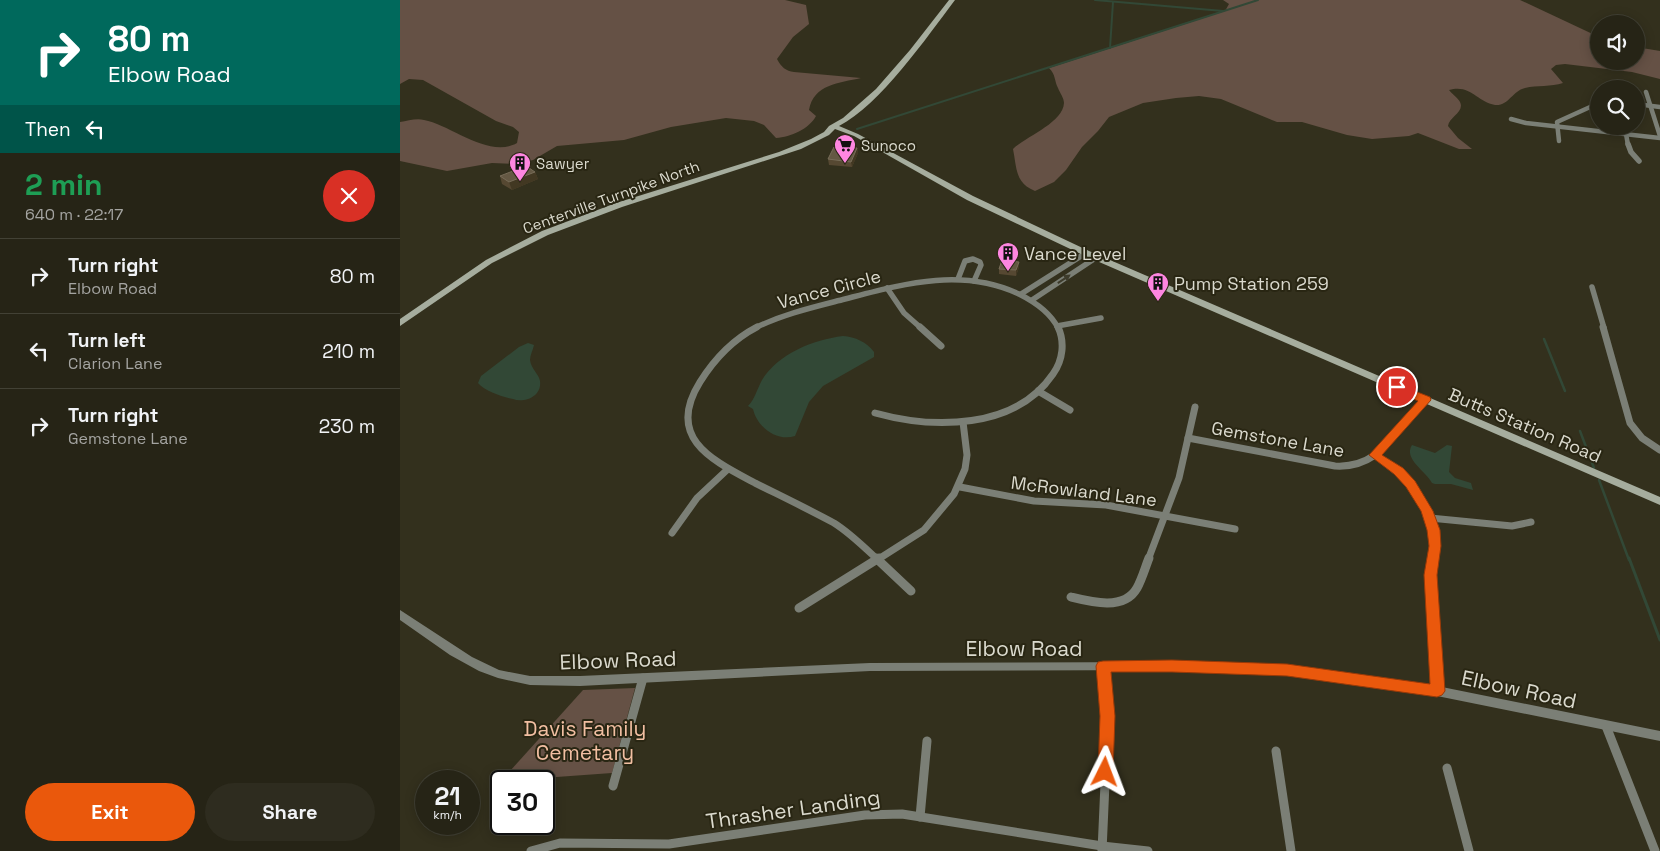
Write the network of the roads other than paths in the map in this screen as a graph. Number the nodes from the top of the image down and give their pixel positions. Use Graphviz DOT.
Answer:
graph roads {
  1 [pos="952,0"];
  2 [pos="1646,92"];
  3 [pos="1645,105"];
  4 [pos="1650,106"];
  5 [pos="1590,107"];
  6 [pos="1660,107"];
  7 [pos="1511,120"];
  8 [pos="834,126"];
  9 [pos="1558,127"];
  10 [pos="1590,130"];
  11 [pos="1626,135"];
  12 [pos="1637,135"];
  13 [pos="1660,137"];
  14 [pos="1559,141"];
  15 [pos="1639,161"];
  16 [pos="1086,253"];
  17 [pos="1097,257"];
  18 [pos="958,279"];
  19 [pos="974,280"];
  20 [pos="1592,286"];
  21 [pos="887,288"];
  22 [pos="1021,294"];
  23 [pos="1032,300"];
  24 [pos="1101,318"];
  25 [pos="400,322"];
  26 [pos="1057,326"];
  27 [pos="941,346"];
  28 [pos="1038,391"];
  29 [pos="1426,400"];
  30 [pos="1195,407"];
  31 [pos="1070,410"];
  32 [pos="875,413"];
  33 [pos="963,422"];
  34 [pos="1188,438"];
  35 [pos="1660,450"];
  36 [pos="1375,455"];
  37 [pos="728,469"];
  38 [pos="960,487"];
  39 [pos="1660,501"];
  40 [pos="1166,516"];
  41 [pos="1430,518"];
  42 [pos="1530,522"];
  43 [pos="1235,529"];
  44 [pos="672,533"];
  45 [pos="879,560"];
  46 [pos="910,590"];
  47 [pos="1071,597"];
  48 [pos="799,608"];
  49 [pos="400,614"];
  50 [pos="1103,666"];
  51 [pos="643,678"];
  52 [pos="1437,691"];
  53 [pos="1606,726"];
  54 [pos="1660,736"];
  55 [pos="927,741"];
  56 [pos="1276,751"];
  57 [pos="1447,768"];
  58 [pos="613,786"];
  59 [pos="920,817"];
  60 [pos="1102,849"];
  61 [pos="531,851"];
  62 [pos="1148,851"];
  63 [pos="1290,851"];
  64 [pos="1469,851"];
  65 [pos="1655,851"];
  1 -- 8 [label="main road, Centerville Turnpike North"];
  2 -- 4 [label="street"];
  3 -- 4 [label="street"];
  4 -- 6 [label="street"];
  4 -- 13 [label="street"];
  5 -- 9 [label="street"];
  7 -- 9 [label="street"];
  8 -- 16 [label="main road, Butts Station Road"];
  8 -- 25 [label="main road, Centerville Turnpike North"];
  9 -- 10 [label="street"];
  9 -- 14 [label="street"];
  11 -- 15 [label="street"];
  12 -- 13 [label="street"];
  16 -- 17 [label="main road, Butts Station Road"];
  16 -- 22 [label="street"];
  23 -- 17 [label="street, one-way"];
  17 -- 29 [label="main road, Butts Station Road"];
  18 -- 19 [label="street, Vance Circle"];
  18 -- 19 [label="street"];
  18 -- 21 [label="street, Vance Circle"];
  19 -- 22 [label="street, Vance Circle"];
  20 -- 35 [label="street"];
  21 -- 27 [label="street"];
  21 -- 37 [label="street, Vance Circle"];
  22 -- 23 [label="street, Vance Circle"];
  23 -- 26 [label="street, Vance Circle"];
  24 -- 26 [label="street"];
  26 -- 28 [label="street, Vance Circle"];
  28 -- 31 [label="street"];
  28 -- 33 [label="street, Vance Circle"];
  29 -- 36 [label="street, Gemstone Lane"];
  29 -- 39 [label="main road, Butts Station Road"];
  30 -- 34 [label="street"];
  32 -- 33 [label="street, Vance Circle"];
  33 -- 38 [label="street"];
  34 -- 36 [label="street, Gemstone Lane"];
  34 -- 40 [label="street"];
  36 -- 41 [label="street"];
  37 -- 44 [label="street"];
  37 -- 45 [label="street, Vance Circle"];
  38 -- 40 [label="street, McRowland Lane"];
  38 -- 45 [label="street"];
  40 -- 43 [label="street, McRowland Lane"];
  40 -- 47 [label="street"];
  41 -- 42 [label="street"];
  41 -- 52 [label="street"];
  45 -- 46 [label="street, Vance Circle"];
  45 -- 48 [label="street"];
  49 -- 51 [label="street, Elbow Road"];
  50 -- 51 [label="street, Elbow Road"];
  50 -- 52 [label="street, Elbow Road"];
  50 -- 60 [label="street"];
  51 -- 58 [label="street"];
  52 -- 53 [label="street, Elbow Road"];
  53 -- 54 [label="street, Elbow Road"];
  53 -- 65 [label="street"];
  55 -- 59 [label="street"];
  56 -- 63 [label="street"];
  57 -- 64 [label="street"];
  59 -- 60 [label="street, Thrasher Landing"];
  59 -- 61 [label="street, Thrasher Landing"];
  60 -- 62 [label="street, Thrasher Landing"];
}
